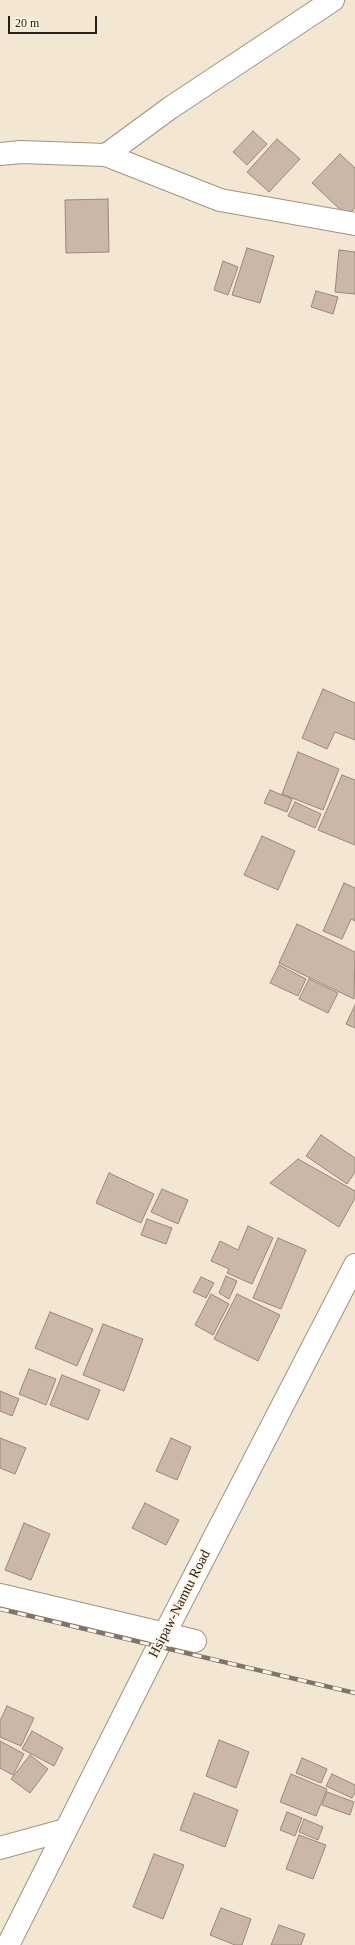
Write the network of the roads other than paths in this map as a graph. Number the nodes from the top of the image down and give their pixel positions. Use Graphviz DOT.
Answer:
graph roads {
  1 [pos="333,0"];
  2 [pos="0,154"];
  3 [pos="106,155"];
  4 [pos="355,224"];
  5 [pos="355,1265"];
  6 [pos="0,1595"];
  7 [pos="165,1633"];
  8 [pos="195,1641"];
  9 [pos="65,1830"];
  10 [pos="0,1848"];
  11 [pos="8,1945"];
  1 -- 3 [label="street"];
  2 -- 3 [label="street"];
  3 -- 4 [label="street"];
  5 -- 7 [label="street, Hsipaw-Namtu Road"];
  6 -- 7 [label="street"];
  7 -- 8 [label="street"];
  7 -- 9 [label="street, Hsipaw-Namtu Road"];
  9 -- 10 [label="street"];
  9 -- 11 [label="street, Hsipaw-Namtu Road"];
}
